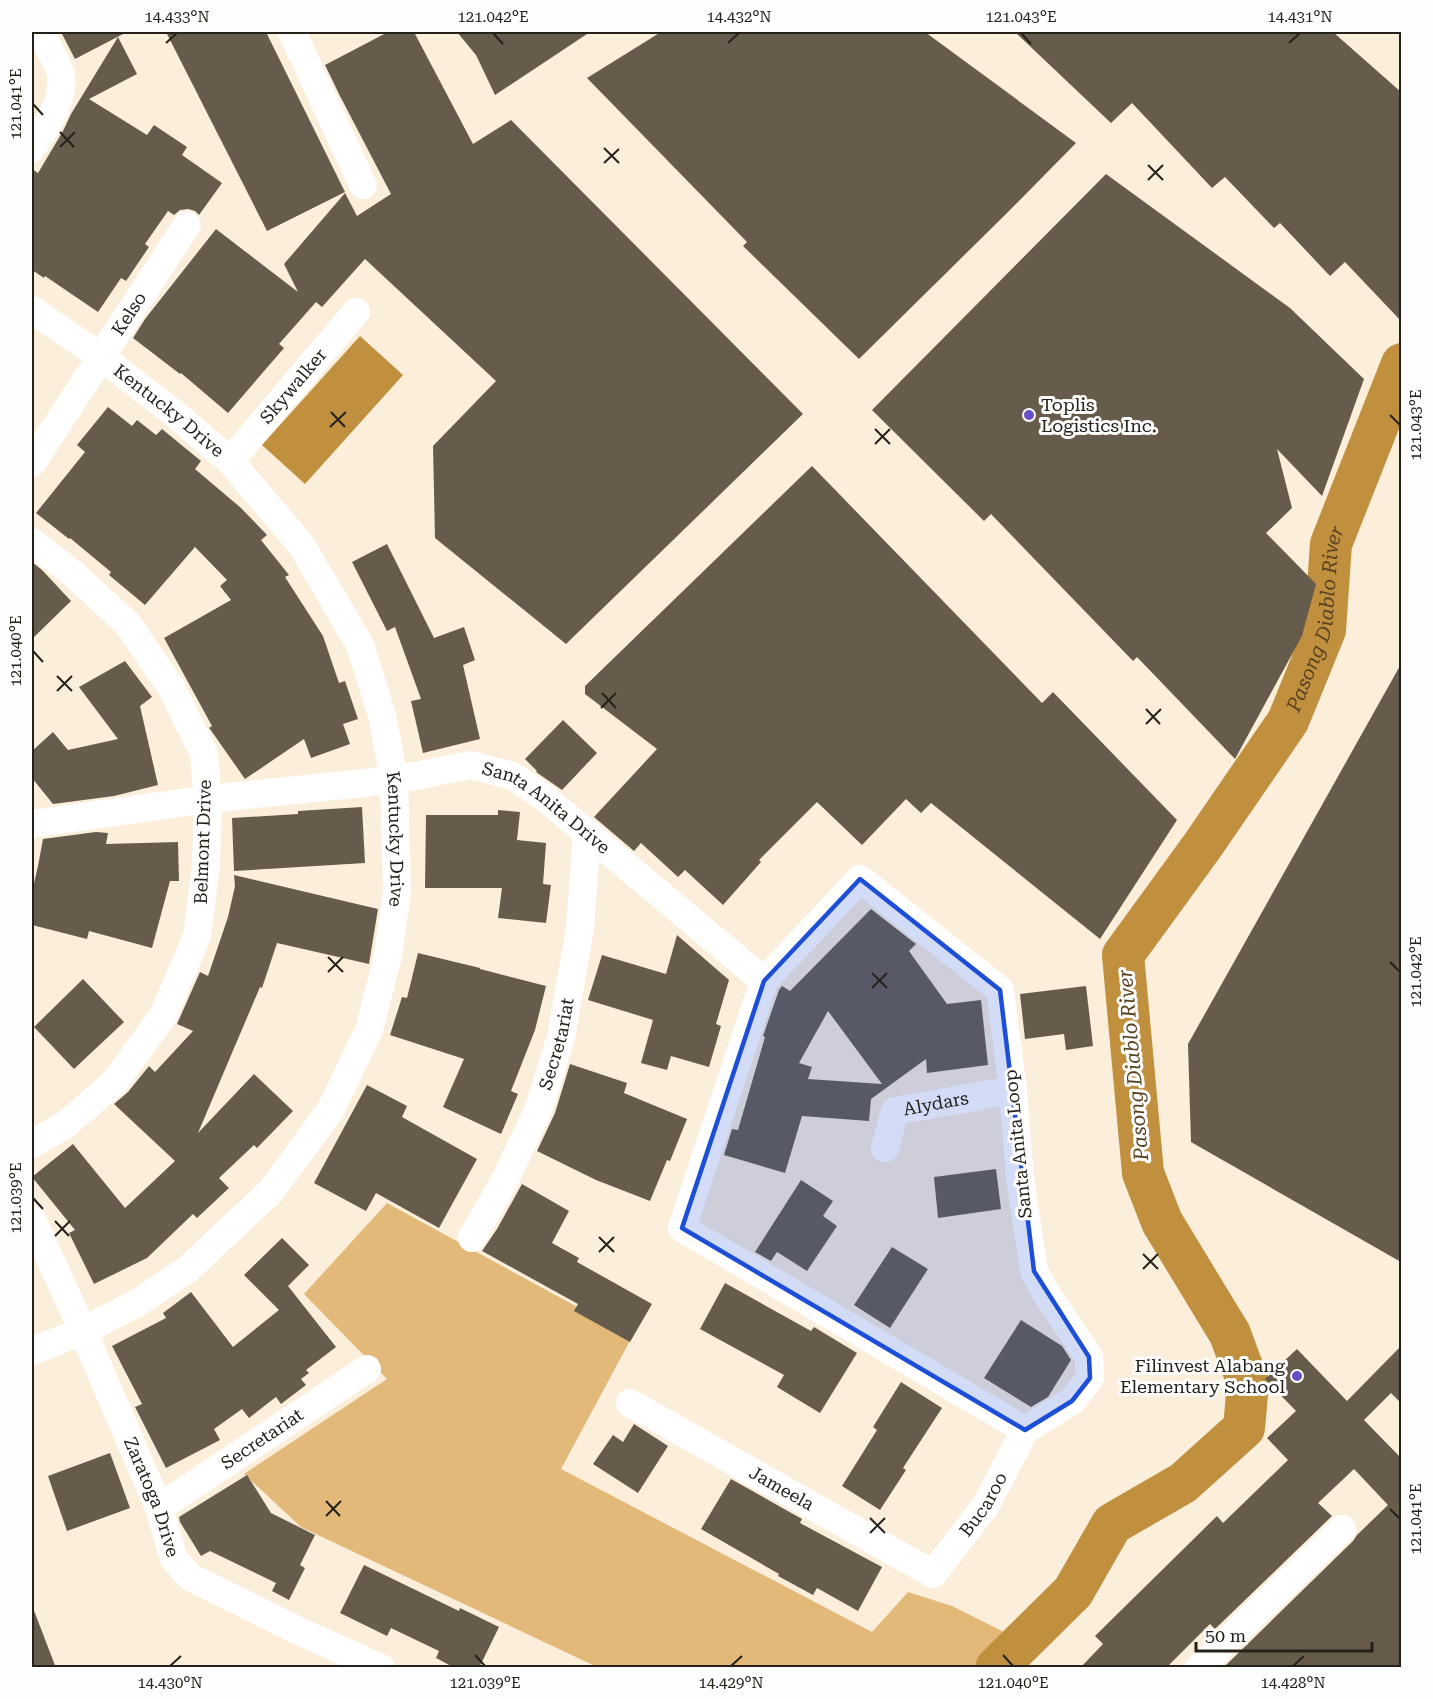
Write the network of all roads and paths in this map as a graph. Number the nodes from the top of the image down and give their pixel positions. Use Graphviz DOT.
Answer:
graph roads {
  1 [pos="40,32"];
  2 [pos="292,32"];
  3 [pos="32,148"];
  4 [pos="363,185"];
  5 [pos="186,225"];
  6 [pos="32,310"];
  7 [pos="357,312"];
  8 [pos="100,357"];
  9 [pos="230,461"];
  10 [pos="32,463"];
  11 [pos="32,542"];
  12 [pos="394,780"];
  13 [pos="208,799"];
  14 [pos="32,824"];
  15 [pos="587,833"];
  16 [pos="764,981"];
  17 [pos="1013,1090"];
  18 [pos="32,1144"];
  19 [pos="885,1148"];
  20 [pos="32,1220"];
  21 [pos="472,1238"];
  22 [pos="83,1331"];
  23 [pos="32,1351"];
  24 [pos="367,1369"];
  25 [pos="630,1403"];
  26 [pos="1025,1430"];
  27 [pos="159,1508"];
  28 [pos="1341,1529"];
  29 [pos="933,1574"];
  30 [pos="381,1668"];
  31 [pos="1199,1668"];
  1 -- 3 [label="street"];
  2 -- 4 [label="street"];
  5 -- 8 [label="street, Kelso"];
  6 -- 8 [label="street, Kentucky Drive"];
  7 -- 9 [label="street, Skywalker"];
  8 -- 9 [label="street, Kentucky Drive"];
  8 -- 10 [label="street, Kelso"];
  9 -- 12 [label="street, Kentucky Drive"];
  11 -- 13 [label="street, Belmont Drive"];
  12 -- 13 [label="street, Santa Anita Drive"];
  12 -- 15 [label="street, Santa Anita Drive"];
  12 -- 22 [label="street, Kentucky Drive"];
  13 -- 14 [label="street, Santa Anita Drive"];
  13 -- 18 [label="street, Belmont Drive"];
  15 -- 16 [label="street, Santa Anita Drive"];
  15 -- 21 [label="street, Secretariat"];
  16 -- 17 [label="street, Santa Anita Loop"];
  16 -- 26 [label="street, Santa Anita Loop"];
  17 -- 19 [label="street, Alydars"];
  17 -- 26 [label="street, Santa Anita Loop"];
  20 -- 22 [label="street, Zaratoga Drive"];
  22 -- 23 [label="street, Kentucky Drive"];
  22 -- 27 [label="street, Zaratoga Drive"];
  24 -- 27 [label="street, Secretariat"];
  25 -- 29 [label="street, Jameela"];
  26 -- 29 [label="street, Bucaroo"];
  27 -- 30 [label="street, Zaratoga Drive"];
  28 -- 31 [label="street"];
}
